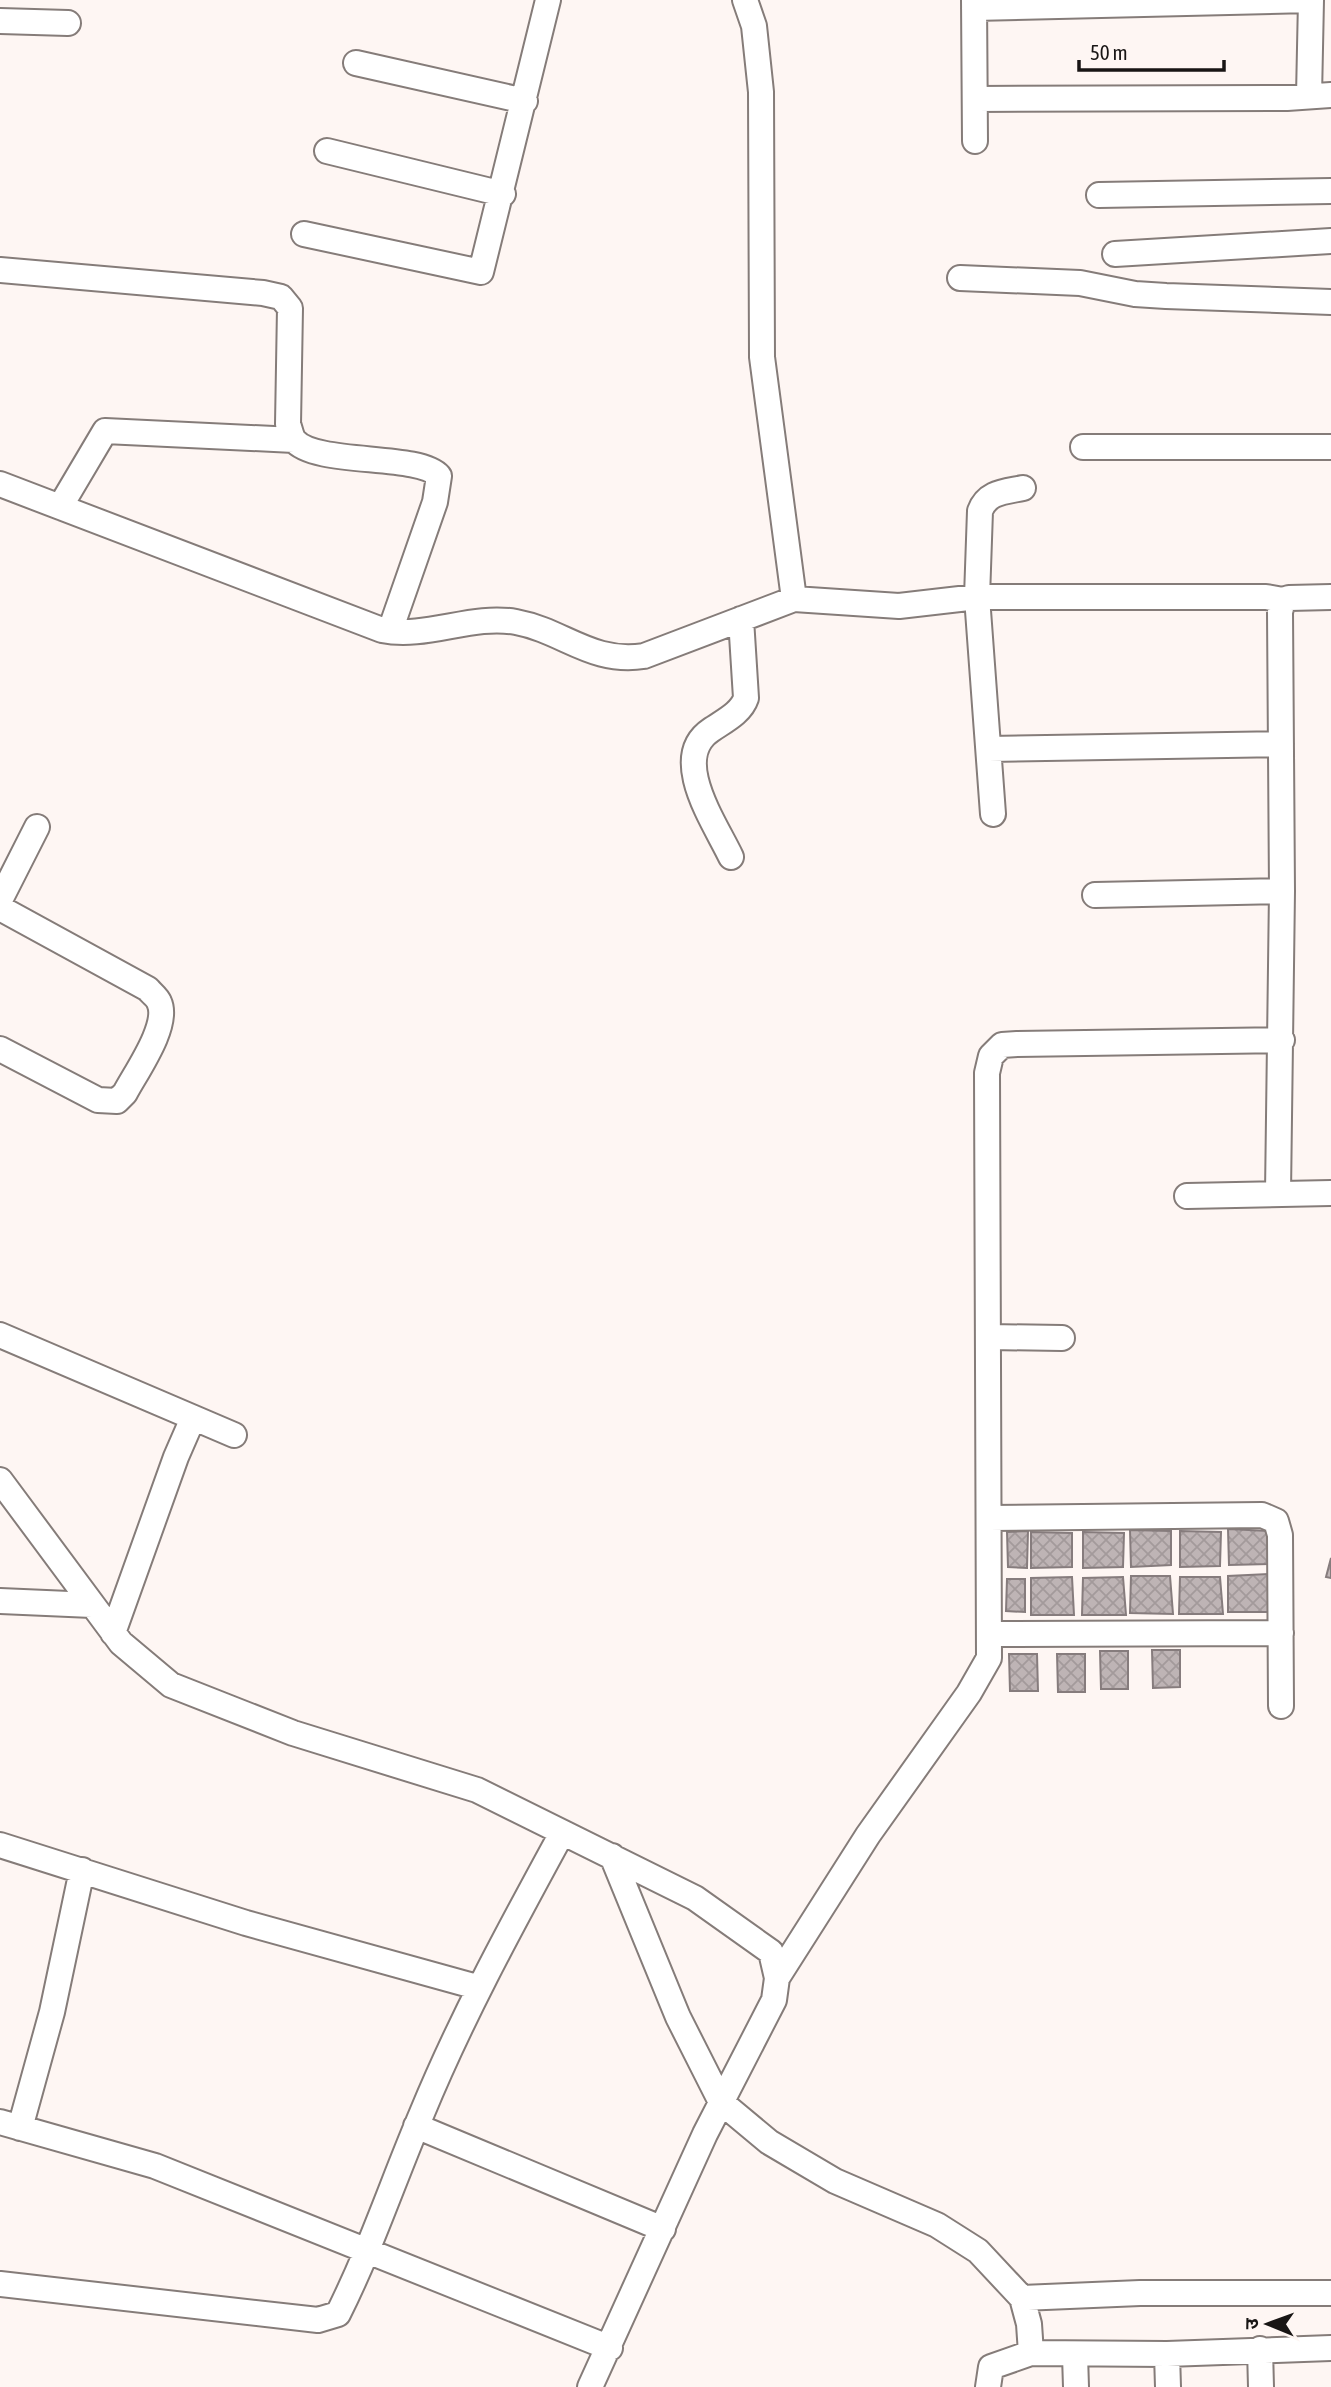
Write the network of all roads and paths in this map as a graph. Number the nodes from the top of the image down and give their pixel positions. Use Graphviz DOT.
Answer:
graph roads {
  1 [pos="746,0"];
  2 [pos="1311,0"];
  3 [pos="543,1"];
  4 [pos="974,4"];
  5 [pos="0,21"];
  6 [pos="68,23"];
  7 [pos="356,63"];
  8 [pos="1320,95"];
  9 [pos="976,99"];
  10 [pos="525,101"];
  11 [pos="975,141"];
  12 [pos="327,151"];
  13 [pos="1331,191"];
  14 [pos="503,194"];
  15 [pos="1098,195"];
  16 [pos="304,234"];
  17 [pos="1331,241"];
  18 [pos="1115,254"];
  19 [pos="0,270"];
  20 [pos="960,278"];
  21 [pos="1331,302"];
  22 [pos="294,440"];
  23 [pos="1083,447"];
  24 [pos="1331,447"];
  25 [pos="0,484"];
  26 [pos="1023,488"];
  27 [pos="60,507"];
  28 [pos="977,597"];
  29 [pos="1331,597"];
  30 [pos="794,600"];
  31 [pos="1283,600"];
  32 [pos="740,619"];
  33 [pos="390,631"];
  34 [pos="1281,744"];
  35 [pos="989,749"];
  36 [pos="993,814"];
  37 [pos="37,827"];
  38 [pos="731,857"];
  39 [pos="1282,891"];
  40 [pos="1095,895"];
  41 [pos="2,911"];
  42 [pos="1282,1040"];
  43 [pos="0,1049"];
  44 [pos="1278,1193"];
  45 [pos="1331,1193"];
  46 [pos="1187,1196"];
  47 [pos="0,1335"];
  48 [pos="990,1337"];
  49 [pos="1062,1338"];
  50 [pos="193,1418"];
  51 [pos="234,1435"];
  52 [pos="0,1480"];
  53 [pos="989,1518"];
  54 [pos="0,1601"];
  55 [pos="92,1605"];
  56 [pos="113,1633"];
  57 [pos="1281,1633"];
  58 [pos="992,1634"];
  59 [pos="1281,1706"];
  60 [pos="562,1833"];
  61 [pos="0,1845"];
  62 [pos="612,1856"];
  63 [pos="82,1870"];
  64 [pos="777,1978"];
  65 [pos="477,1987"];
  66 [pos="721,2102"];
  67 [pos="10,2125"];
  68 [pos="416,2126"];
  69 [pos="663,2229"];
  70 [pos="369,2252"];
  71 [pos="0,2284"];
  72 [pos="1331,2293"];
  73 [pos="1022,2298"];
  74 [pos="610,2348"];
  75 [pos="1331,2348"];
  76 [pos="1260,2349"];
  77 [pos="1031,2353"];
  78 [pos="1075,2354"];
  79 [pos="1167,2354"];
  80 [pos="590,2387"];
  81 [pos="988,2387"];
  82 [pos="1076,2387"];
  83 [pos="1168,2387"];
  84 [pos="1261,2387"];
  1 -- 30 [label="street"];
  2 -- 4 [label="street"];
  2 -- 8 [label="street"];
  3 -- 10 [label="street"];
  4 -- 9 [label="street"];
  5 -- 6 [label="street"];
  7 -- 10 [label="street"];
  8 -- 9 [label="street"];
  9 -- 11 [label="street"];
  10 -- 14 [label="street"];
  12 -- 14 [label="street"];
  13 -- 15 [label="street"];
  14 -- 16 [label="street"];
  17 -- 18 [label="street"];
  19 -- 22 [label="street"];
  20 -- 21 [label="street"];
  22 -- 27 [label="street"];
  22 -- 33 [label="street"];
  23 -- 24 [label="street"];
  25 -- 27 [label="street"];
  26 -- 28 [label="street"];
  27 -- 33 [label="street"];
  28 -- 30 [label="street"];
  28 -- 31 [label="street"];
  28 -- 35 [label="street"];
  29 -- 31 [label="street"];
  30 -- 32 [label="street"];
  31 -- 34 [label="street"];
  32 -- 33 [label="street"];
  32 -- 38 [label="street"];
  34 -- 35 [label="street"];
  34 -- 39 [label="street"];
  35 -- 36 [label="street"];
  37 -- 41 [label="street"];
  39 -- 40 [label="street"];
  39 -- 42 [label="street"];
  41 -- 43 [label="street"];
  42 -- 44 [label="street"];
  42 -- 48 [label="street"];
  44 -- 45 [label="street"];
  44 -- 46 [label="street"];
  47 -- 50 [label="street"];
  48 -- 49 [label="street"];
  48 -- 53 [label="street"];
  50 -- 51 [label="street"];
  50 -- 56 [label="street"];
  52 -- 55 [label="street"];
  53 -- 57 [label="street"];
  53 -- 58 [label="street"];
  54 -- 55 [label="street"];
  55 -- 56 [label="street"];
  56 -- 60 [label="street"];
  57 -- 58 [label="street"];
  57 -- 59 [label="street"];
  58 -- 64 [label="street"];
  60 -- 62 [label="street"];
  60 -- 65 [label="street"];
  61 -- 63 [label="street"];
  62 -- 64 [label="street"];
  62 -- 66 [label="street"];
  63 -- 65 [label="street"];
  63 -- 67 [label="street"];
  64 -- 66 [label="street"];
  65 -- 68 [label="street"];
  66 -- 69 [label="street"];
  66 -- 73 [label="street"];
  67 -- 70 [label="street"];
  68 -- 69 [label="street"];
  68 -- 70 [label="street"];
  69 -- 74 [label="street"];
  70 -- 71 [label="street"];
  70 -- 74 [label="street"];
  72 -- 73 [label="street"];
  73 -- 77 [label="street"];
  74 -- 80 [label="street"];
  75 -- 76 [label="street"];
  76 -- 79 [label="street"];
  76 -- 84 [label="street"];
  77 -- 78 [label="street"];
  77 -- 81 [label="street"];
  78 -- 79 [label="street"];
  78 -- 82 [label="street"];
  79 -- 83 [label="street"];
}
